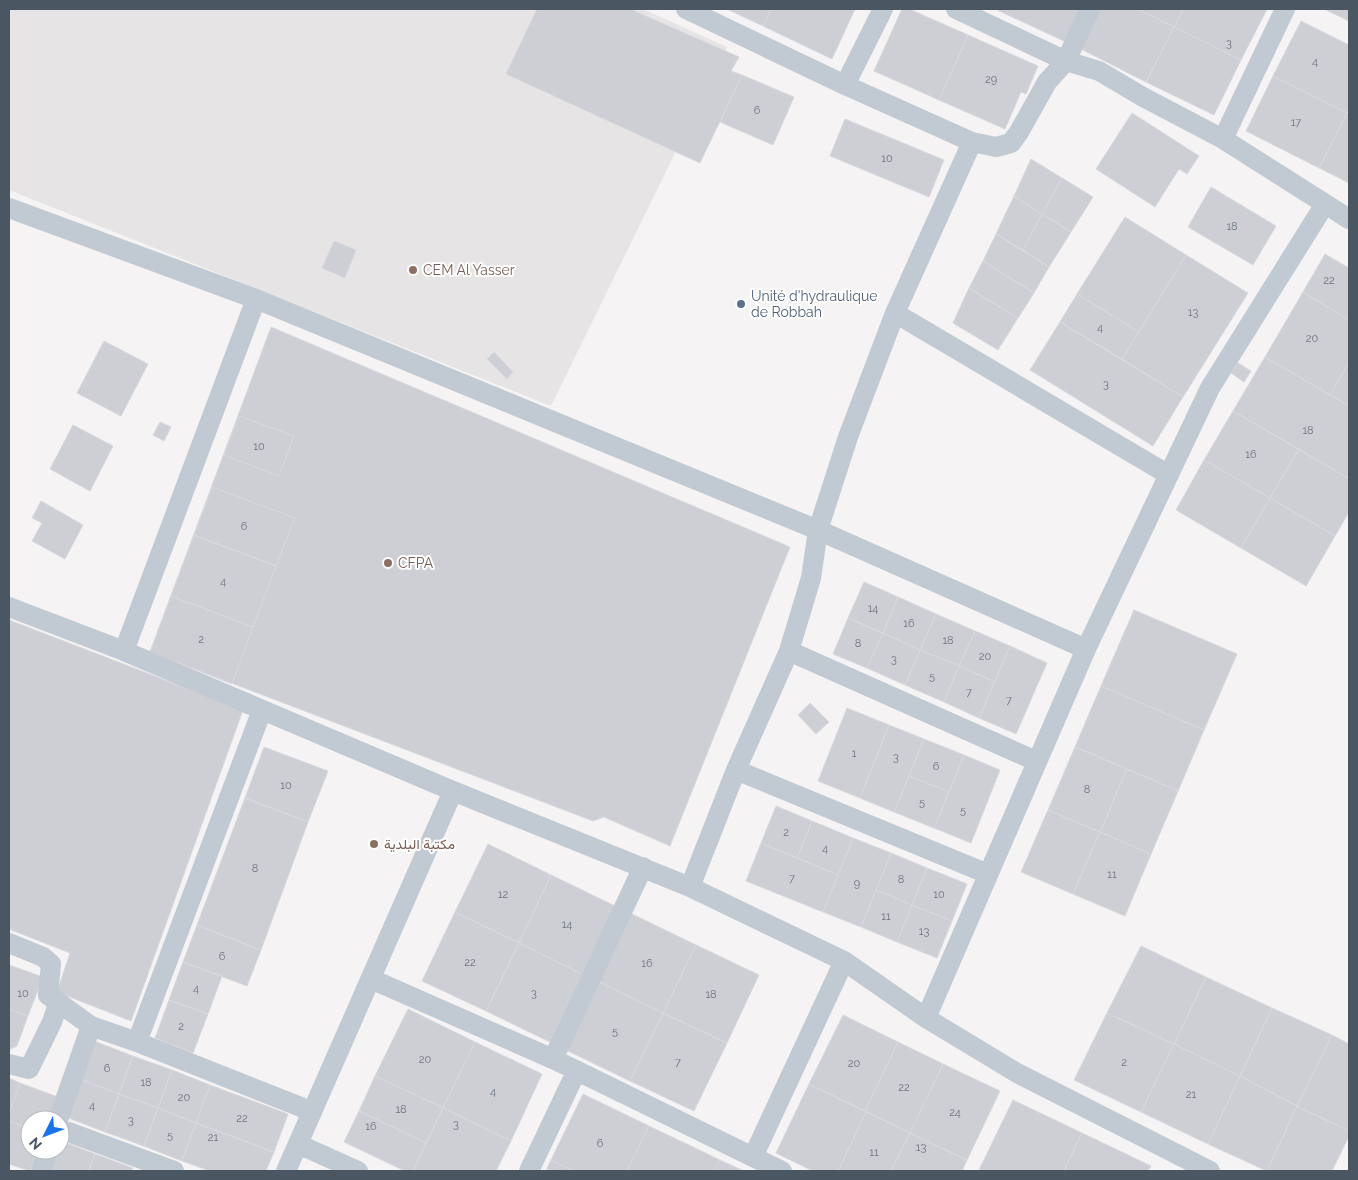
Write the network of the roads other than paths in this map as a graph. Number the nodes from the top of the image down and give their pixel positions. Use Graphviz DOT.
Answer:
graph roads {
  1 [pos="686,9"];
  2 [pos="883,9"];
  3 [pos="956,9"];
  4 [pos="1090,9"];
  5 [pos="1285,9"];
  6 [pos="1066,61"];
  7 [pos="845,85"];
  8 [pos="1223,139"];
  9 [pos="972,142"];
  10 [pos="1326,204"];
  11 [pos="9,208"];
  12 [pos="1349,219"];
  13 [pos="256,299"];
  14 [pos="895,313"];
  15 [pos="1169,475"];
  16 [pos="818,530"];
  17 [pos="9,607"];
  18 [pos="1086,649"];
  19 [pos="789,650"];
  20 [pos="124,651"];
  21 [pos="262,710"];
  22 [pos="1036,761"];
  23 [pos="736,770"];
  24 [pos="453,792"];
  25 [pos="643,867"];
  26 [pos="988,874"];
  27 [pos="690,887"];
  28 [pos="9,942"];
  29 [pos="844,961"];
  30 [pos="371,979"];
  31 [pos="62,1005"];
  32 [pos="926,1018"];
  33 [pos="91,1026"];
  34 [pos="137,1042"];
  35 [pos="554,1059"];
  36 [pos="9,1064"];
  37 [pos="576,1072"];
  38 [pos="62,1110"];
  39 [pos="312,1111"];
  40 [pos="70,1133"];
  41 [pos="298,1144"];
  42 [pos="753,1157"];
  43 [pos="174,1171"];
  44 [pos="286,1171"];
  45 [pos="358,1171"];
  46 [pos="529,1171"];
  47 [pos="782,1171"];
  48 [pos="1210,1171"];
  1 -- 7 [label="street"];
  2 -- 7 [label="street"];
  3 -- 6 [label="street"];
  4 -- 6 [label="street"];
  5 -- 8 [label="street"];
  6 -- 8 [label="street"];
  6 -- 9 [label="street"];
  7 -- 9 [label="street"];
  8 -- 10 [label="street"];
  9 -- 14 [label="street"];
  10 -- 12 [label="street"];
  10 -- 15 [label="street"];
  11 -- 13 [label="street"];
  13 -- 16 [label="street"];
  13 -- 20 [label="street"];
  14 -- 15 [label="street"];
  14 -- 16 [label="street"];
  15 -- 18 [label="street"];
  16 -- 18 [label="street"];
  16 -- 19 [label="street"];
  17 -- 20 [label="street"];
  18 -- 22 [label="street"];
  19 -- 22 [label="street"];
  19 -- 23 [label="street"];
  20 -- 21 [label="street"];
  21 -- 24 [label="street"];
  21 -- 34 [label="street"];
  22 -- 26 [label="street"];
  23 -- 26 [label="street"];
  23 -- 27 [label="street"];
  24 -- 25 [label="street"];
  24 -- 30 [label="street"];
  25 -- 27 [label="street"];
  25 -- 35 [label="street"];
  26 -- 32 [label="street"];
  27 -- 29 [label="street"];
  28 -- 31 [label="street"];
  29 -- 32 [label="street"];
  29 -- 42 [label="street"];
  30 -- 35 [label="street"];
  30 -- 39 [label="street"];
  31 -- 33 [label="street"];
  31 -- 36 [label="street"];
  32 -- 48 [label="street"];
  33 -- 34 [label="street"];
  33 -- 38 [label="street"];
  34 -- 39 [label="street"];
  35 -- 37 [label="street"];
  37 -- 42 [label="street"];
  37 -- 46 [label="street"];
  39 -- 41 [label="street"];
  40 -- 43 [label="street"];
  41 -- 44 [label="street"];
  41 -- 45 [label="street"];
  42 -- 47 [label="street"];
}
